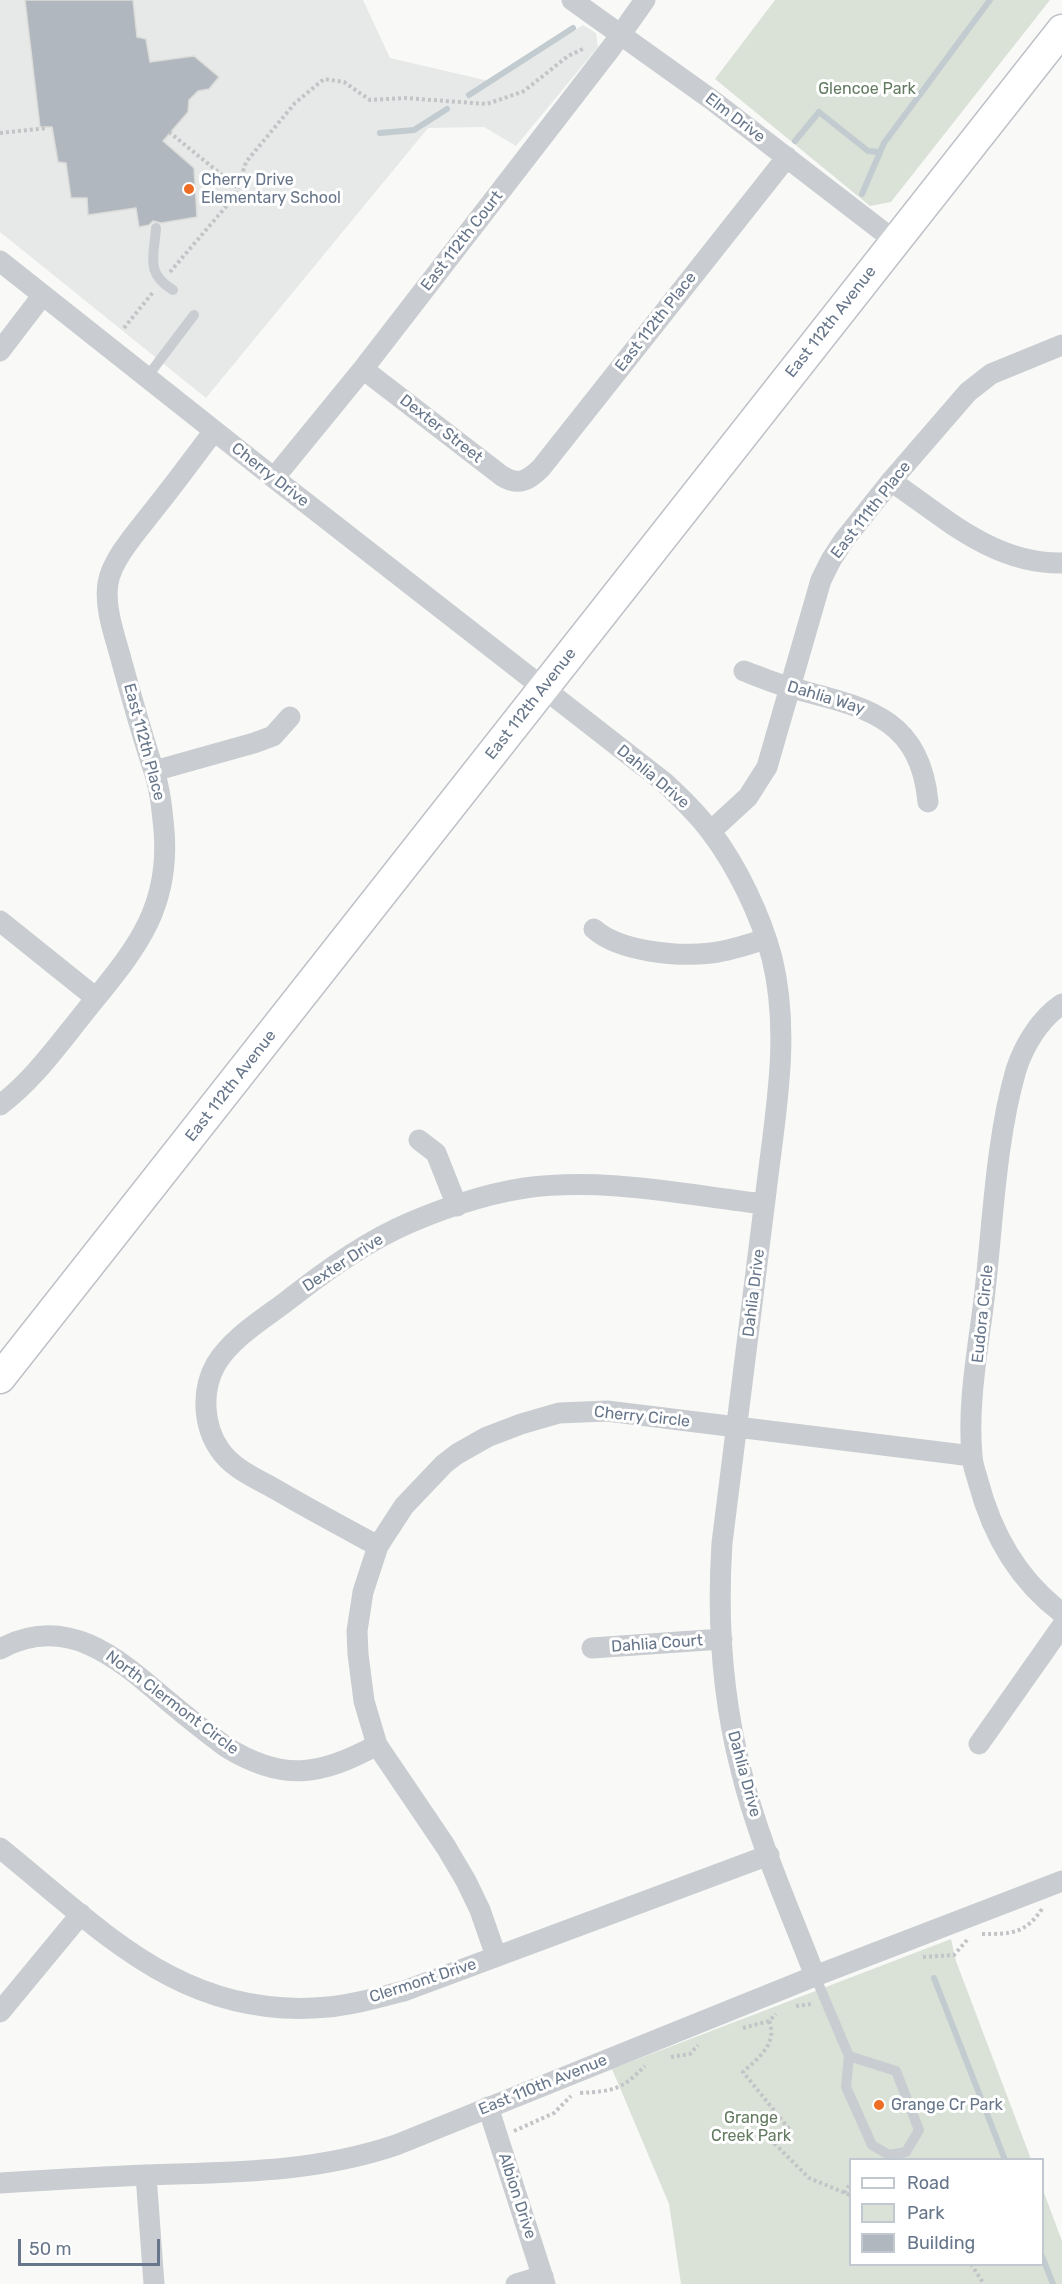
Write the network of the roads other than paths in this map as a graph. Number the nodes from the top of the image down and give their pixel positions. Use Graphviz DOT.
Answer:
graph roads {
  1 [pos="572,0"];
  2 [pos="645,0"];
  3 [pos="1062,30"];
  4 [pos="615,42"];
  5 [pos="787,156"];
  6 [pos="156,228"];
  7 [pos="895,241"];
  8 [pos="0,261"];
  9 [pos="173,290"];
  10 [pos="42,296"];
  11 [pos="194,315"];
  12 [pos="1062,345"];
  13 [pos="0,351"];
  14 [pos="363,369"];
  15 [pos="147,377"];
  16 [pos="213,430"];
  17 [pos="274,478"];
  18 [pos="891,481"];
  19 [pos="521,482"];
  20 [pos="1062,563"];
  21 [pos="744,671"];
  22 [pos="542,688"];
  23 [pos="789,688"];
  24 [pos="290,717"];
  25 [pos="154,771"];
  26 [pos="928,802"];
  27 [pos="711,831"];
  28 [pos="0,921"];
  29 [pos="594,929"];
  30 [pos="766,939"];
  31 [pos="96,998"];
  32 [pos="1062,1004"];
  33 [pos="0,1105"];
  34 [pos="419,1140"];
  35 [pos="764,1204"];
  36 [pos="457,1206"];
  37 [pos="0,1378"];
  38 [pos="738,1427"];
  39 [pos="972,1456"];
  40 [pos="378,1546"];
  41 [pos="1062,1613"];
  42 [pos="1062,1626"];
  43 [pos="722,1640"];
  44 [pos="592,1648"];
  45 [pos="0,1649"];
  46 [pos="979,1744"];
  47 [pos="377,1745"];
  48 [pos="0,1848"];
  49 [pos="769,1855"];
  50 [pos="1062,1881"];
  51 [pos="81,1914"];
  52 [pos="496,1956"];
  53 [pos="819,1985"];
  54 [pos="0,2012"];
  55 [pos="849,2056"];
  56 [pos="488,2107"];
  57 [pos="146,2175"];
  58 [pos="0,2183"];
  59 [pos="544,2280"];
  60 [pos="154,2284"];
  61 [pos="516,2284"];
  1 -- 4 [label="street, Elm Drive"];
  2 -- 4 [label="street, East 112th Court"];
  3 -- 7 [label="street, East 112th Avenue"];
  4 -- 5 [label="street, Elm Drive"];
  4 -- 14 [label="street, East 112th Court"];
  5 -- 7 [label="street, Elm Drive"];
  5 -- 19 [label="street, East 112th Place"];
  6 -- 9 [label="lane"];
  7 -- 22 [label="street, East 112th Avenue"];
  8 -- 10 [label="street, Cherry Drive"];
  10 -- 13 [label="street"];
  10 -- 15 [label="street, Cherry Drive"];
  11 -- 15 [label="lane"];
  12 -- 18 [label="street, East 111th Place"];
  14 -- 17 [label="street, East 112th Court"];
  14 -- 19 [label="street, Dexter Street"];
  15 -- 16 [label="street, Cherry Drive"];
  16 -- 17 [label="street, Cherry Drive"];
  16 -- 25 [label="street, East 112th Place"];
  17 -- 22 [label="street, Cherry Drive"];
  18 -- 20 [label="street"];
  18 -- 23 [label="street, East 111th Place"];
  21 -- 23 [label="street, Dahlia Way"];
  22 -- 27 [label="street, Dahlia Drive"];
  22 -- 37 [label="street, East 112th Avenue"];
  23 -- 26 [label="street, Dahlia Way"];
  23 -- 27 [label="street, East 111th Place"];
  24 -- 25 [label="street"];
  25 -- 31 [label="street, East 112th Place"];
  27 -- 30 [label="street, Dahlia Drive"];
  28 -- 31 [label="street"];
  29 -- 30 [label="street"];
  30 -- 35 [label="street, Dahlia Drive"];
  31 -- 33 [label="street, East 112th Place"];
  32 -- 39 [label="street, Eudora Circle"];
  34 -- 36 [label="street"];
  35 -- 36 [label="street, Dexter Drive"];
  35 -- 38 [label="street, Dahlia Drive"];
  36 -- 40 [label="street, Dexter Drive"];
  38 -- 39 [label="street, Cherry Circle"];
  38 -- 40 [label="street, Cherry Circle"];
  38 -- 43 [label="street, Dahlia Drive"];
  39 -- 41 [label="street, Eudora Circle"];
  40 -- 47 [label="street, Cherry Circle"];
  42 -- 46 [label="street"];
  43 -- 44 [label="street, Dahlia Court"];
  43 -- 49 [label="street, Dahlia Drive"];
  45 -- 47 [label="street, North Clermont Circle"];
  47 -- 52 [label="street, Cherry Circle"];
  48 -- 51 [label="street, Clermont Drive"];
  49 -- 52 [label="street, Clermont Drive"];
  49 -- 53 [label="street, Dahlia Drive"];
  50 -- 53 [label="street, East 110th Avenue"];
  51 -- 52 [label="street, Clermont Drive"];
  51 -- 54 [label="street"];
  53 -- 55 [label="lane"];
  53 -- 56 [label="street, East 110th Avenue"];
  55 -- 55 [label="lane"];
  56 -- 57 [label="street, East 110th Avenue"];
  56 -- 59 [label="street, Albion Drive"];
  57 -- 58 [label="street, East 110th Avenue"];
  57 -- 60 [label="street"];
  59 -- 61 [label="street"];
}
